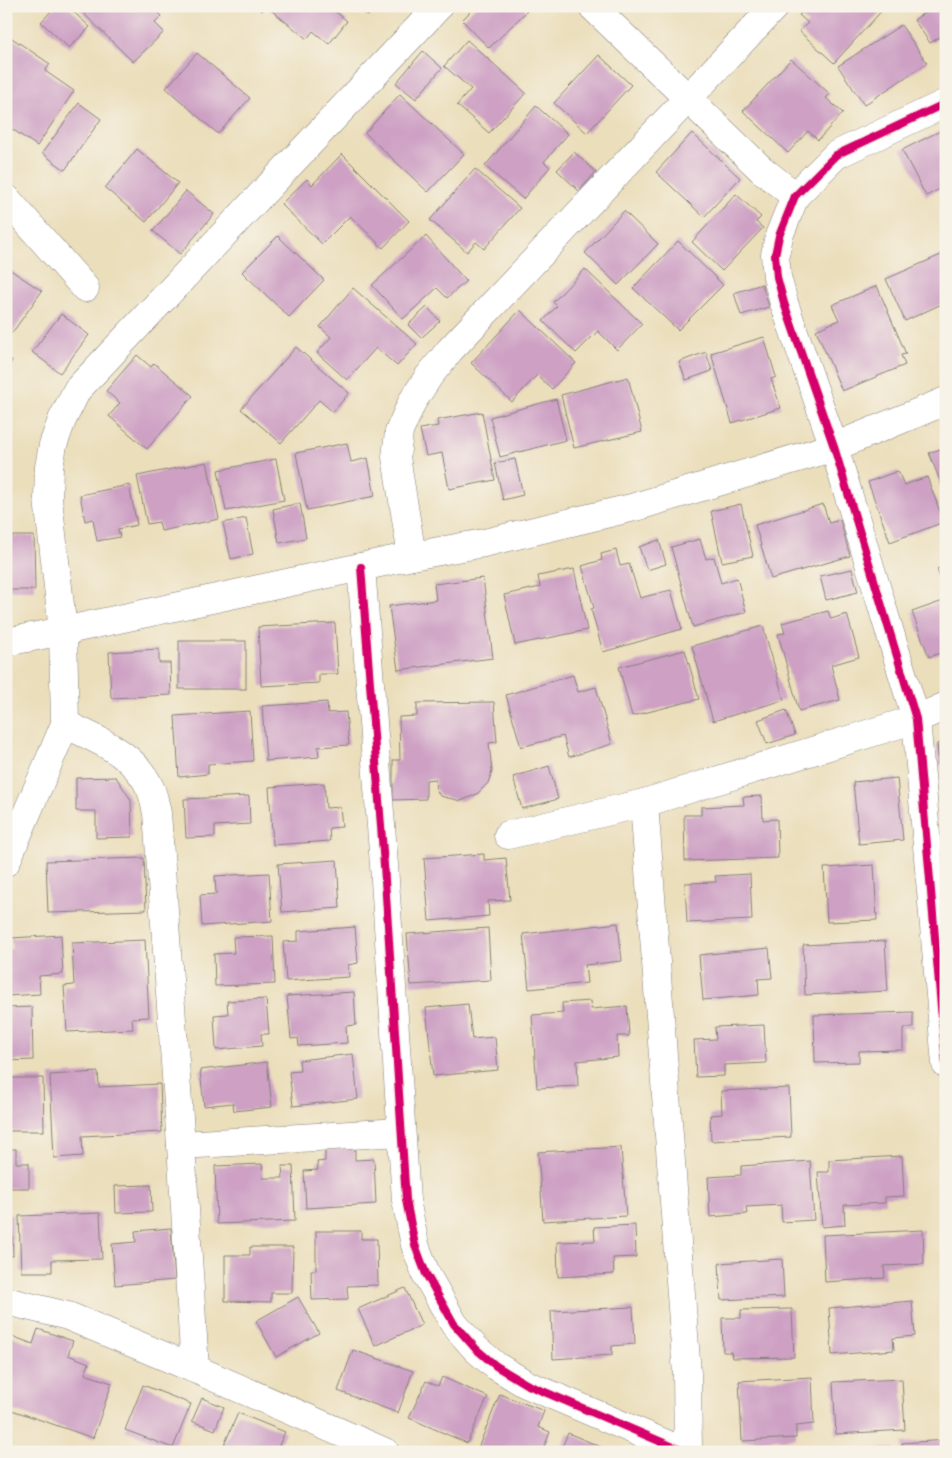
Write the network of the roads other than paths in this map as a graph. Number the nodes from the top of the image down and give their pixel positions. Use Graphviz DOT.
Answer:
graph roads {
  1 [pos="439,6"];
  2 [pos="592,6"];
  3 [pos="775,6"];
  4 [pos="686,98"];
  5 [pos="946,103"];
  6 [pos="795,196"];
  7 [pos="6,198"];
  8 [pos="84,288"];
  9 [pos="946,401"];
  10 [pos="834,447"];
  11 [pos="412,556"];
  12 [pos="360,567"];
  13 [pos="63,631"];
  14 [pos="6,642"];
  15 [pos="946,706"];
  16 [pos="916,719"];
  17 [pos="65,724"];
  18 [pos="644,803"];
  19 [pos="508,835"];
  20 [pos="8,854"];
  21 [pos="941,941"];
  22 [pos="946,1064"];
  23 [pos="401,1132"];
  24 [pos="181,1145"];
  25 [pos="6,1302"];
  26 [pos="195,1369"];
  27 [pos="385,1452"];
  28 [pos="686,1452"];
  1 -- 13 [label="street"];
  2 -- 4 [label="street"];
  3 -- 4 [label="street"];
  4 -- 6 [label="street"];
  4 -- 11 [label="street"];
  5 -- 6 [label="street"];
  6 -- 10 [label="street"];
  7 -- 8 [label="street"];
  9 -- 10 [label="street"];
  10 -- 11 [label="street"];
  10 -- 16 [label="street"];
  11 -- 12 [label="street"];
  12 -- 13 [label="street"];
  12 -- 23 [label="street"];
  13 -- 14 [label="street"];
  13 -- 17 [label="street"];
  15 -- 16 [label="street"];
  16 -- 18 [label="street"];
  16 -- 21 [label="street"];
  17 -- 20 [label="street"];
  17 -- 24 [label="street"];
  18 -- 19 [label="street"];
  18 -- 28 [label="street"];
  21 -- 22 [label="street"];
  23 -- 24 [label="street"];
  23 -- 28 [label="street"];
  24 -- 26 [label="street"];
  25 -- 26 [label="street"];
  26 -- 27 [label="street"];
}
